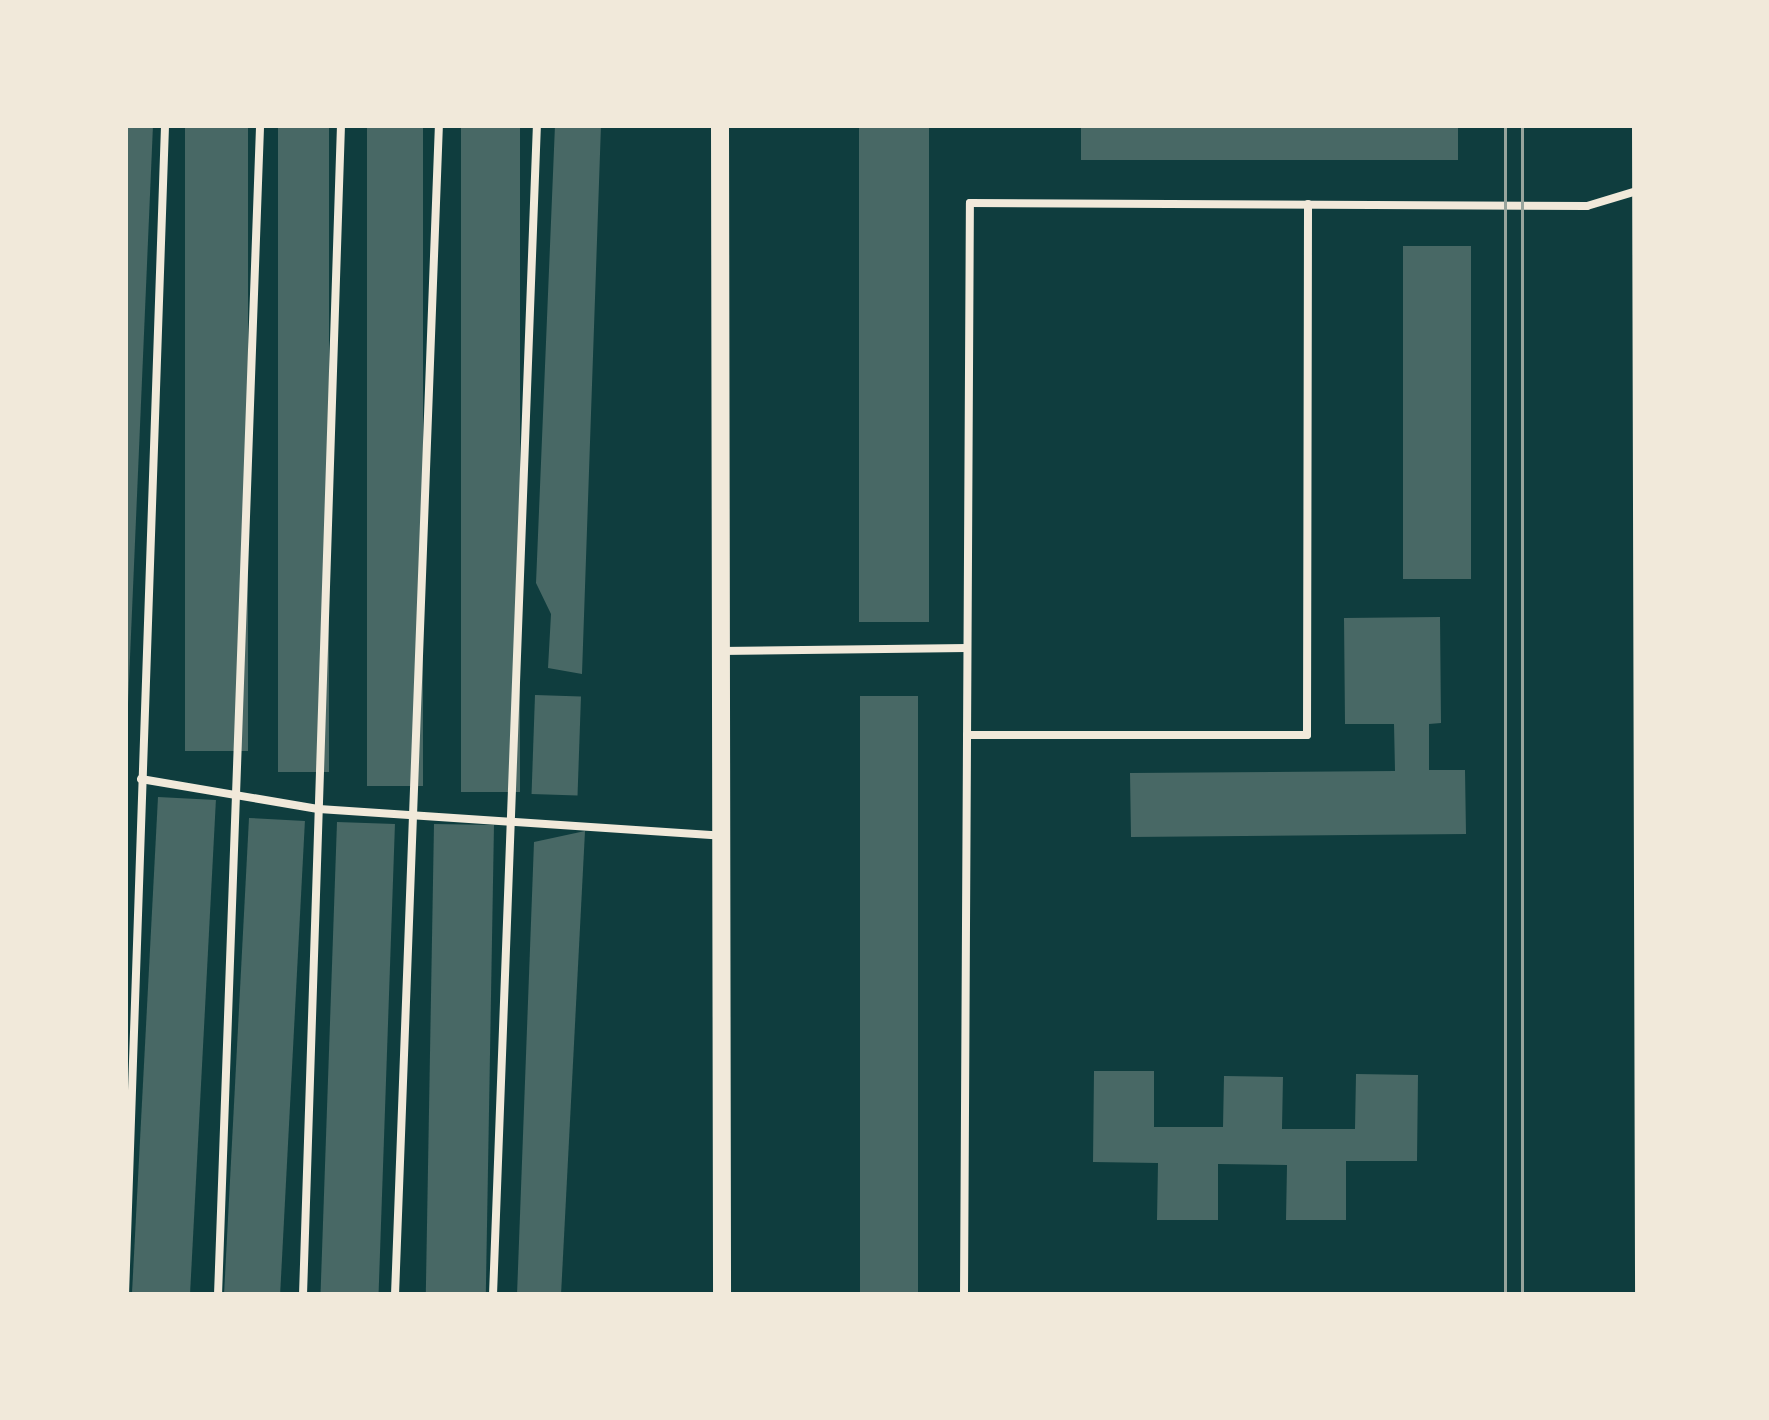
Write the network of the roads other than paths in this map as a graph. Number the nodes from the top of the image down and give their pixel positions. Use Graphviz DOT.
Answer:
graph roads {
  1 [pos="165,125"];
  2 [pos="260,125"];
  3 [pos="341,125"];
  4 [pos="438,125"];
  5 [pos="537,125"];
  6 [pos="720,125"];
  7 [pos="1641,125"];
  8 [pos="1642,189"];
  9 [pos="1308,204"];
  10 [pos="968,648"];
  11 [pos="720,651"];
  12 [pos="967,735"];
  13 [pos="141,779"];
  14 [pos="234,796"];
  15 [pos="319,808"];
  16 [pos="413,813"];
  17 [pos="514,816"];
  18 [pos="722,836"];
  19 [pos="126,1295"];
  20 [pos="218,1295"];
  21 [pos="303,1295"];
  22 [pos="395,1295"];
  23 [pos="493,1295"];
  24 [pos="722,1295"];
  25 [pos="964,1295"];
  26 [pos="1644,1295"];
  1 -- 13 [label="lane"];
  2 -- 14 [label="lane"];
  3 -- 15 [label="lane"];
  4 -- 16 [label="lane"];
  5 -- 17 [label="lane"];
  6 -- 11 [label="street"];
  7 -- 8 [label="street"];
  8 -- 9 [label="lane"];
  8 -- 26 [label="street"];
  9 -- 10 [label="lane"];
  9 -- 12 [label="lane"];
  10 -- 11 [label="lane"];
  10 -- 12 [label="lane"];
  11 -- 18 [label="street"];
  12 -- 25 [label="lane"];
  13 -- 14 [label="lane"];
  13 -- 19 [label="lane"];
  14 -- 15 [label="lane"];
  14 -- 20 [label="lane"];
  15 -- 16 [label="lane"];
  15 -- 21 [label="lane"];
  16 -- 17 [label="lane"];
  16 -- 22 [label="lane"];
  17 -- 18 [label="lane"];
  17 -- 23 [label="lane"];
  18 -- 24 [label="street"];
}
